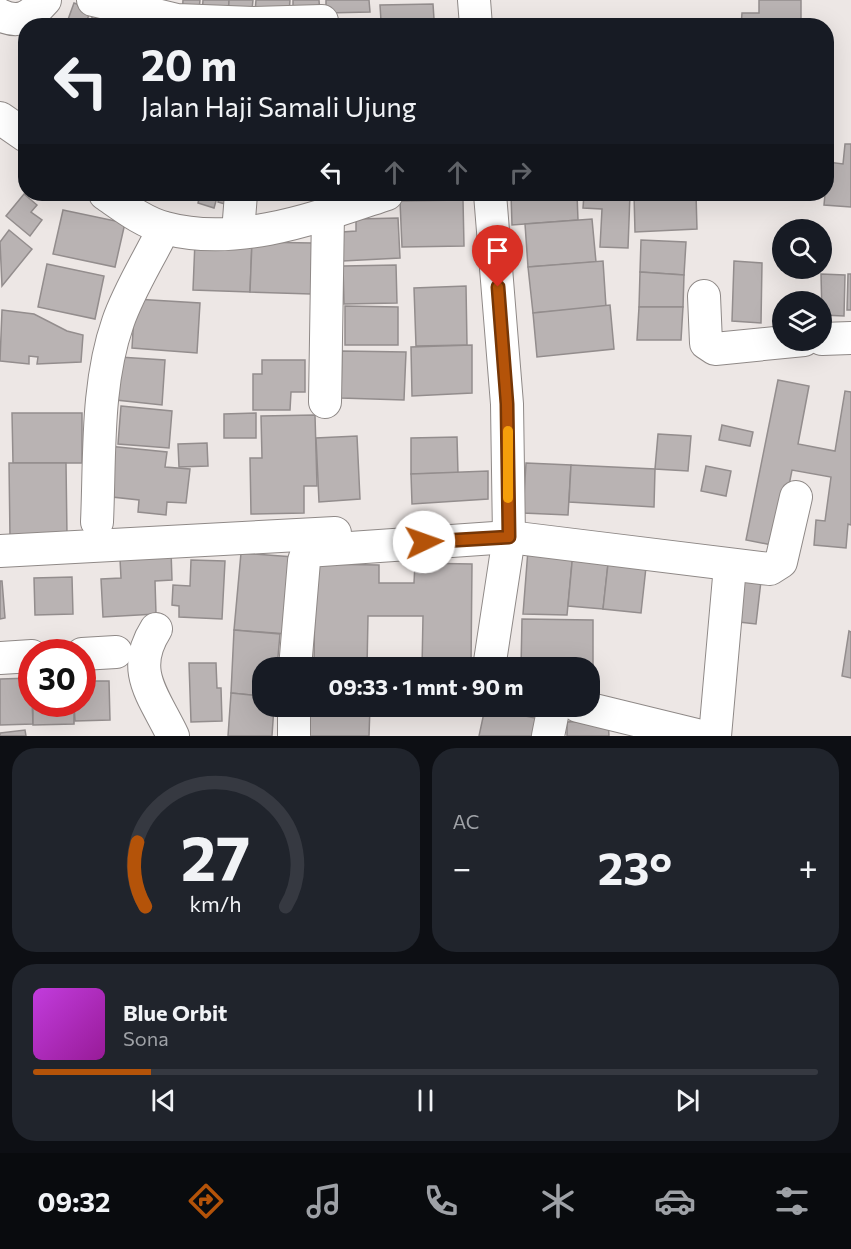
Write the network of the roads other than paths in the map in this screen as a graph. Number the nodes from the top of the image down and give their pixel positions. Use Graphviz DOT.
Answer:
graph roads {
  1 [pos="93,0"];
  2 [pos="474,0"];
  3 [pos="38,7"];
  4 [pos="0,15"];
  5 [pos="322,15"];
  6 [pos="24,18"];
  7 [pos="169,18"];
  8 [pos="299,18"];
  9 [pos="475,18"];
  10 [pos="18,20"];
  11 [pos="0,118"];
  12 [pos="18,130"];
  13 [pos="115,201"];
  14 [pos="240,201"];
  15 [pos="365,201"];
  16 [pos="491,201"];
  17 [pos="328,213"];
  18 [pos="164,228"];
  19 [pos="238,232"];
  20 [pos="704,296"];
  21 [pos="851,338"];
  22 [pos="832,339"];
  23 [pos="772,343"];
  24 [pos="325,402"];
  25 [pos="796,497"];
  26 [pos="97,522"];
  27 [pos="509,531"];
  28 [pos="0,550"];
  29 [pos="730,566"];
  30 [pos="156,629"];
  31 [pos="116,652"];
  32 [pos="96,653"];
  33 [pos="18,657"];
  34 [pos="296,657"];
  35 [pos="491,657"];
  36 [pos="0,658"];
  37 [pos="600,711"];
  38 [pos="294,717"];
  39 [pos="552,717"];
  40 [pos="173,736"];
  41 [pos="294,736"];
  42 [pos="548,736"];
  43 [pos="702,736"];
  44 [pos="715,736"];
  1 -- 7 [label="street"];
  2 -- 9 [label="street"];
  3 -- 6 [label="street"];
  4 -- 10 [label="street"];
  5 -- 8 [label="street"];
  11 -- 12 [label="street"];
  13 -- 18 [label="street"];
  14 -- 19 [label="street"];
  15 -- 17 [label="street"];
  16 -- 27 [label="street"];
  17 -- 19 [label="street"];
  17 -- 24 [label="street"];
  18 -- 19 [label="street"];
  18 -- 26 [label="street"];
  20 -- 23 [label="street"];
  21 -- 22 [label="street"];
  25 -- 29 [label="street"];
  27 -- 28 [label="street"];
  27 -- 29 [label="street"];
  27 -- 34 [label="street"];
  27 -- 35 [label="street"];
  29 -- 44 [label="street"];
  30 -- 40 [label="street"];
  31 -- 32 [label="street"];
  33 -- 36 [label="street"];
  37 -- 43 [label="street"];
  38 -- 41 [label="street"];
  39 -- 42 [label="street"];
}
